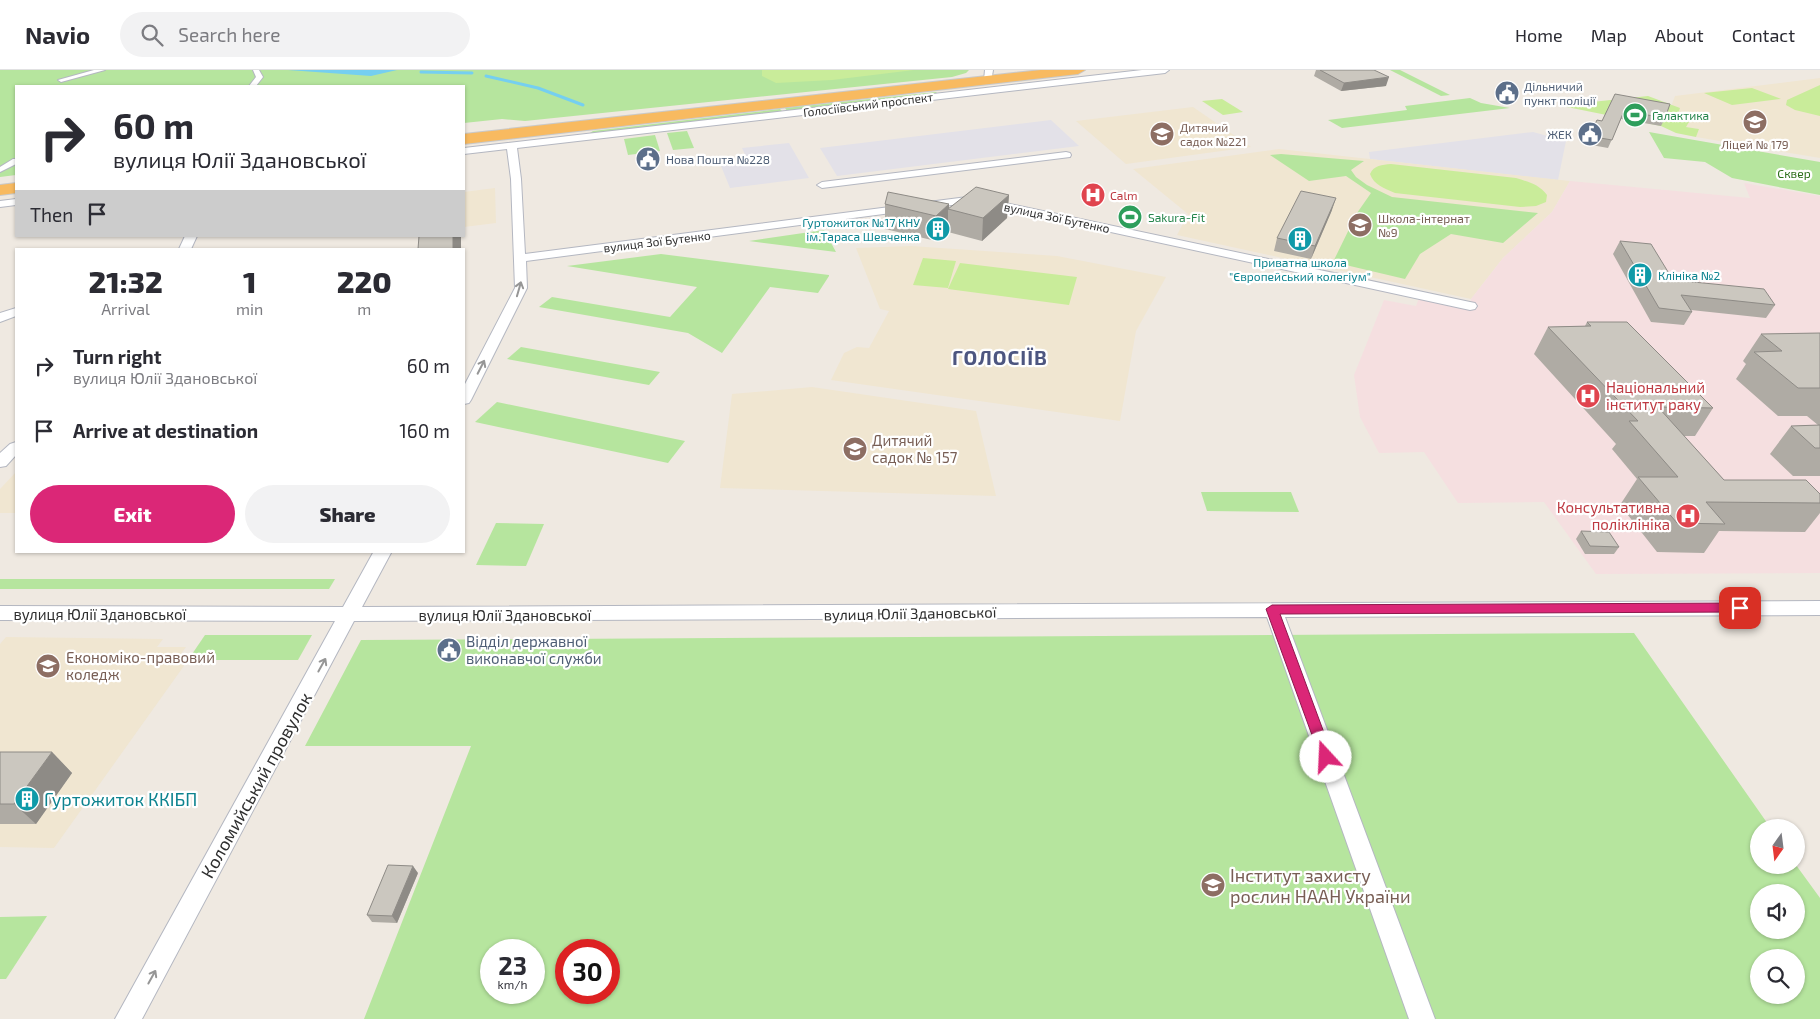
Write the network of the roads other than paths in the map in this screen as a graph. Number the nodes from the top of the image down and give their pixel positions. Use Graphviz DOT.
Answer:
graph roads {
  1 [pos="67,70"];
  2 [pos="102,70"];
  3 [pos="256,70"];
  4 [pos="1078,70"];
  5 [pos="1166,70"];
  6 [pos="988,75"];
  7 [pos="59,83"];
  8 [pos="254,85"];
  9 [pos="588,125"];
  10 [pos="571,138"];
  11 [pos="465,139"];
  12 [pos="512,146"];
  13 [pos="465,151"];
  14 [pos="1066,155"];
  15 [pos="15,162"];
  16 [pos="0,170"];
  17 [pos="822,185"];
  18 [pos="15,188"];
  19 [pos="0,190"];
  20 [pos="15,202"];
  21 [pos="0,204"];
  22 [pos="520,258"];
  23 [pos="1470,306"];
  24 [pos="15,312"];
  25 [pos="0,318"];
  26 [pos="465,398"];
  27 [pos="15,448"];
  28 [pos="0,462"];
  29 [pos="382,553"];
  30 [pos="1820,608"];
  31 [pos="1272,609"];
  32 [pos="0,613"];
  33 [pos="349,616"];
  34 [pos="128,1019"];
  35 [pos="1422,1019"];
  1 -- 7 [label="street"];
  2 -- 7 [label="street"];
  3 -- 8 [label="street"];
  4 -- 6 [label="highway, Голосіївський проспект"];
  5 -- 10 [label="street, Голосіївський проспект"];
  6 -- 9 [label="highway, Голосіївський проспект"];
  9 -- 10 [label="street, Голосіївський проспект"];
  9 -- 11 [label="highway, Голосіївський проспект"];
  10 -- 12 [label="street, Голосіївський проспект"];
  12 -- 13 [label="street, Голосіївський проспект"];
  12 -- 22 [label="street"];
  14 -- 17 [label="street"];
  15 -- 16 [label="street"];
  18 -- 19 [label="highway"];
  20 -- 21 [label="street"];
  22 -- 23 [label="street, вулиця Зої Бутенко"];
  26 -- 22 [label="street, one-way"];
  24 -- 25 [label="street"];
  27 -- 28 [label="street"];
  29 -- 33 [label="street, Коломийський провулок"];
  30 -- 31 [label="street, вулиця Юлії Здановської"];
  31 -- 33 [label="street, вулиця Юлії Здановської"];
  31 -- 35 [label="street"];
  32 -- 33 [label="street, вулиця Юлії Здановської"];
  34 -- 33 [label="street, Коломийський провулок, one-way"];
}
